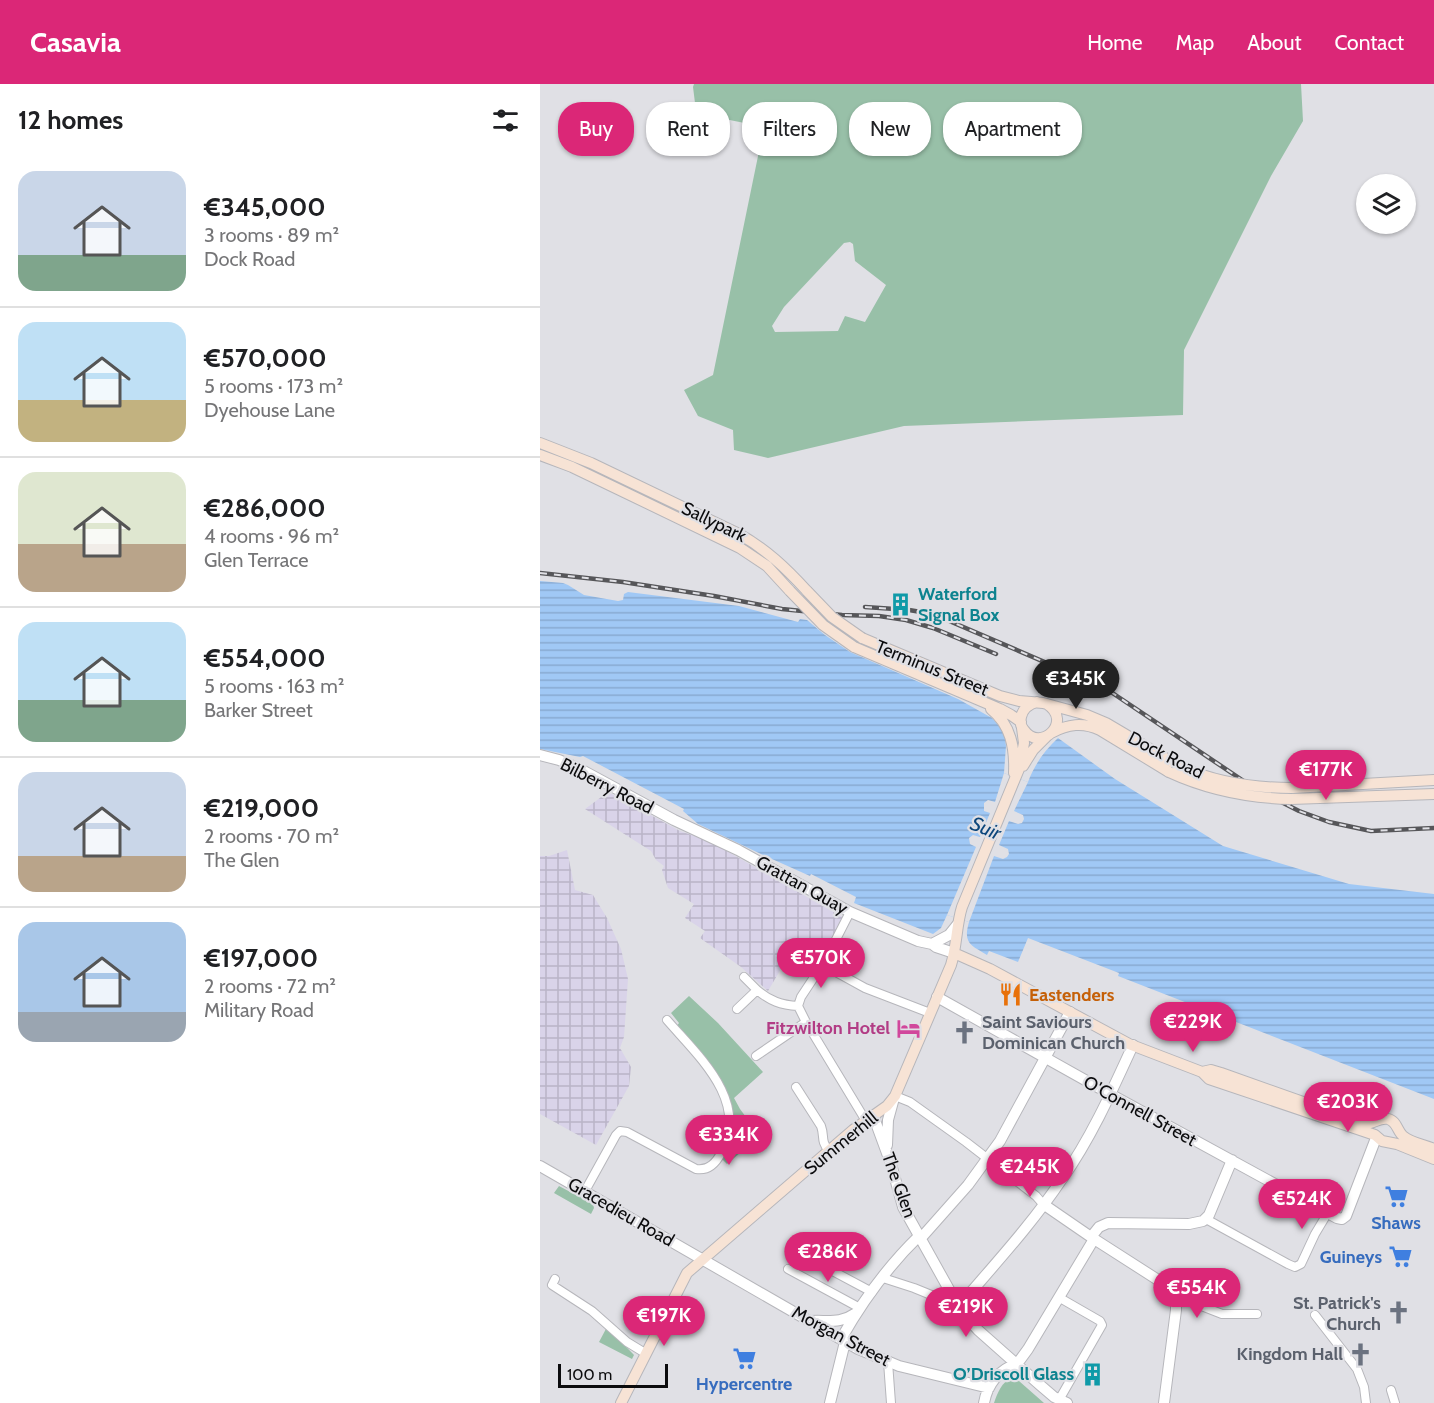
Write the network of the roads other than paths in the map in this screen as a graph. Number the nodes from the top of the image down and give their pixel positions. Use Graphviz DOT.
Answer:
graph roads {
  1 [pos="540,444"];
  2 [pos="540,455"];
  3 [pos="862,638"];
  4 [pos="854,646"];
  5 [pos="970,697"];
  6 [pos="1046,704"];
  7 [pos="1022,725"];
  8 [pos="1052,733"];
  9 [pos="540,755"];
  10 [pos="1173,768"];
  11 [pos="1434,780"];
  12 [pos="1012,788"];
  13 [pos="1291,794"];
  14 [pos="1434,794"];
  15 [pos="674,820"];
  16 [pos="850,912"];
  17 [pos="958,922"];
  18 [pos="932,944"];
  19 [pos="796,950"];
  20 [pos="954,953"];
  21 [pos="821,965"];
  22 [pos="744,977"];
  23 [pos="757,990"];
  24 [pos="937,997"];
  25 [pos="798,1005"];
  26 [pos="737,1009"];
  27 [pos="1070,1012"];
  28 [pos="930,1013"];
  29 [pos="668,1020"];
  30 [pos="806,1022"];
  31 [pos="1133,1045"];
  32 [pos="756,1056"];
  33 [pos="1046,1058"];
  34 [pos="1202,1072"];
  35 [pos="796,1088"];
  36 [pos="1110,1094"];
  37 [pos="895,1096"];
  38 [pos="870,1118"];
  39 [pos="1379,1120"];
  40 [pos="888,1123"];
  41 [pos="1396,1125"];
  42 [pos="1379,1138"];
  43 [pos="1434,1149"];
  44 [pos="829,1151"];
  45 [pos="889,1157"];
  46 [pos="988,1158"];
  47 [pos="1434,1159"];
  48 [pos="1232,1160"];
  49 [pos="540,1166"];
  50 [pos="585,1191"];
  51 [pos="1043,1204"];
  52 [pos="1327,1214"];
  53 [pos="1206,1219"];
  54 [pos="920,1237"];
  55 [pos="1092,1238"];
  56 [pos="797,1252"];
  57 [pos="703,1259"];
  58 [pos="788,1269"];
  59 [pos="883,1278"];
  60 [pos="555,1279"];
  61 [pos="872,1292"];
  62 [pos="1176,1296"];
  63 [pos="1060,1298"];
  64 [pos="956,1302"];
  65 [pos="859,1310"];
  66 [pos="1257,1314"];
  67 [pos="1315,1315"];
  68 [pos="810,1321"];
  69 [pos="843,1341"];
  70 [pos="999,1349"];
  71 [pos="645,1353"];
  72 [pos="888,1362"];
  73 [pos="1017,1364"];
  74 [pos="999,1374"];
  75 [pos="989,1388"];
  76 [pos="1391,1390"];
  77 [pos="1063,1401"];
  78 [pos="621,1403"];
  79 [pos="830,1403"];
  80 [pos="891,1403"];
  81 [pos="984,1403"];
  82 [pos="1164,1403"];
  83 [pos="1366,1403"];
  84 [pos="1395,1403"];
  1 -- 3 [label="main road, Sallypark, bridge"];
  2 -- 4 [label="main road, Sallypark, bridge"];
  3 -- 6 [label="main road, Terminus Street"];
  4 -- 5 [label="main road, Terminus Street"];
  5 -- 7 [label="main road, Terminus Street"];
  5 -- 12 [label="main road"];
  6 -- 7 [label="main road"];
  6 -- 8 [label="main road"];
  6 -- 10 [label="main road, Dock Road"];
  7 -- 8 [label="main road"];
  7 -- 12 [label="main road"];
  8 -- 10 [label="main road, Dock Road"];
  8 -- 12 [label="main road"];
  9 -- 15 [label="street, Bilberry Road"];
  10 -- 13 [label="main road, Dock Road, bridge"];
  11 -- 13 [label="main road, Dock Road"];
  12 -- 17 [label="main road"];
  13 -- 14 [label="main road, Dock Road"];
  15 -- 16 [label="street, Grattan Quay"];
  16 -- 18 [label="street, Grattan Quay"];
  16 -- 21 [label="street"];
  17 -- 18 [label="street"];
  17 -- 20 [label="main road"];
  18 -- 20 [label="street, Grattan Quay"];
  19 -- 21 [label="street"];
  20 -- 24 [label="main road"];
  20 -- 27 [label="main road"];
  21 -- 25 [label="street"];
  21 -- 28 [label="street"];
  22 -- 23 [label="street"];
  23 -- 25 [label="street"];
  23 -- 26 [label="street"];
  24 -- 28 [label="main road"];
  24 -- 33 [label="street, O'Connell Street"];
  25 -- 30 [label="street"];
  27 -- 31 [label="main road"];
  27 -- 33 [label="street"];
  28 -- 37 [label="main road"];
  29 -- 50 [label="street"];
  30 -- 32 [label="street"];
  30 -- 38 [label="street"];
  31 -- 34 [label="main road"];
  31 -- 36 [label="street"];
  33 -- 36 [label="street, O'Connell Street"];
  33 -- 46 [label="street"];
  34 -- 39 [label="main road"];
  34 -- 42 [label="main road"];
  35 -- 44 [label="street"];
  36 -- 48 [label="street, O'Connell Street"];
  36 -- 51 [label="street"];
  37 -- 38 [label="main road, Summerhill"];
  37 -- 40 [label="street"];
  37 -- 46 [label="street"];
  38 -- 40 [label="street"];
  38 -- 44 [label="main road, Summerhill"];
  38 -- 45 [label="street, The Glen"];
  39 -- 41 [label="main road"];
  39 -- 42 [label="main road"];
  40 -- 45 [label="street"];
  41 -- 42 [label="main road"];
  41 -- 43 [label="main road"];
  42 -- 47 [label="main road"];
  42 -- 52 [label="street, O'Connell Street"];
  44 -- 57 [label="main road, Summerhill"];
  45 -- 54 [label="street, The Glen"];
  46 -- 51 [label="street"];
  46 -- 54 [label="street"];
  48 -- 52 [label="street, O'Connell Street"];
  48 -- 53 [label="street"];
  49 -- 50 [label="street, Gracedieu Road"];
  50 -- 57 [label="street, Gracedieu Road"];
  51 -- 55 [label="street"];
  51 -- 64 [label="street"];
  52 -- 53 [label="street"];
  53 -- 55 [label="street"];
  54 -- 59 [label="street, The Glen"];
  54 -- 64 [label="street, The Glen"];
  55 -- 62 [label="street"];
  55 -- 63 [label="street"];
  56 -- 61 [label="street"];
  57 -- 68 [label="street, Morgan Street"];
  57 -- 71 [label="main road, Summerhill"];
  58 -- 65 [label="street"];
  59 -- 61 [label="street, The Glen"];
  59 -- 64 [label="street"];
  60 -- 71 [label="street"];
  61 -- 65 [label="street, The Glen"];
  62 -- 66 [label="street"];
  62 -- 82 [label="street"];
  63 -- 73 [label="street"];
  63 -- 77 [label="street"];
  64 -- 70 [label="street, The Glen"];
  65 -- 68 [label="street"];
  65 -- 69 [label="street, The Glen"];
  67 -- 83 [label="street"];
  68 -- 69 [label="street, Morgan Street"];
  69 -- 72 [label="street, Morgan Street"];
  69 -- 79 [label="street, The Glen"];
  70 -- 73 [label="street, The Glen"];
  70 -- 74 [label="street"];
  71 -- 78 [label="main road, Summerhill"];
  72 -- 75 [label="street, Morgan Street"];
  72 -- 80 [label="street"];
  73 -- 74 [label="street"];
  73 -- 77 [label="street, The Glen"];
  74 -- 75 [label="street"];
  75 -- 81 [label="street"];
  76 -- 84 [label="street"];
}
